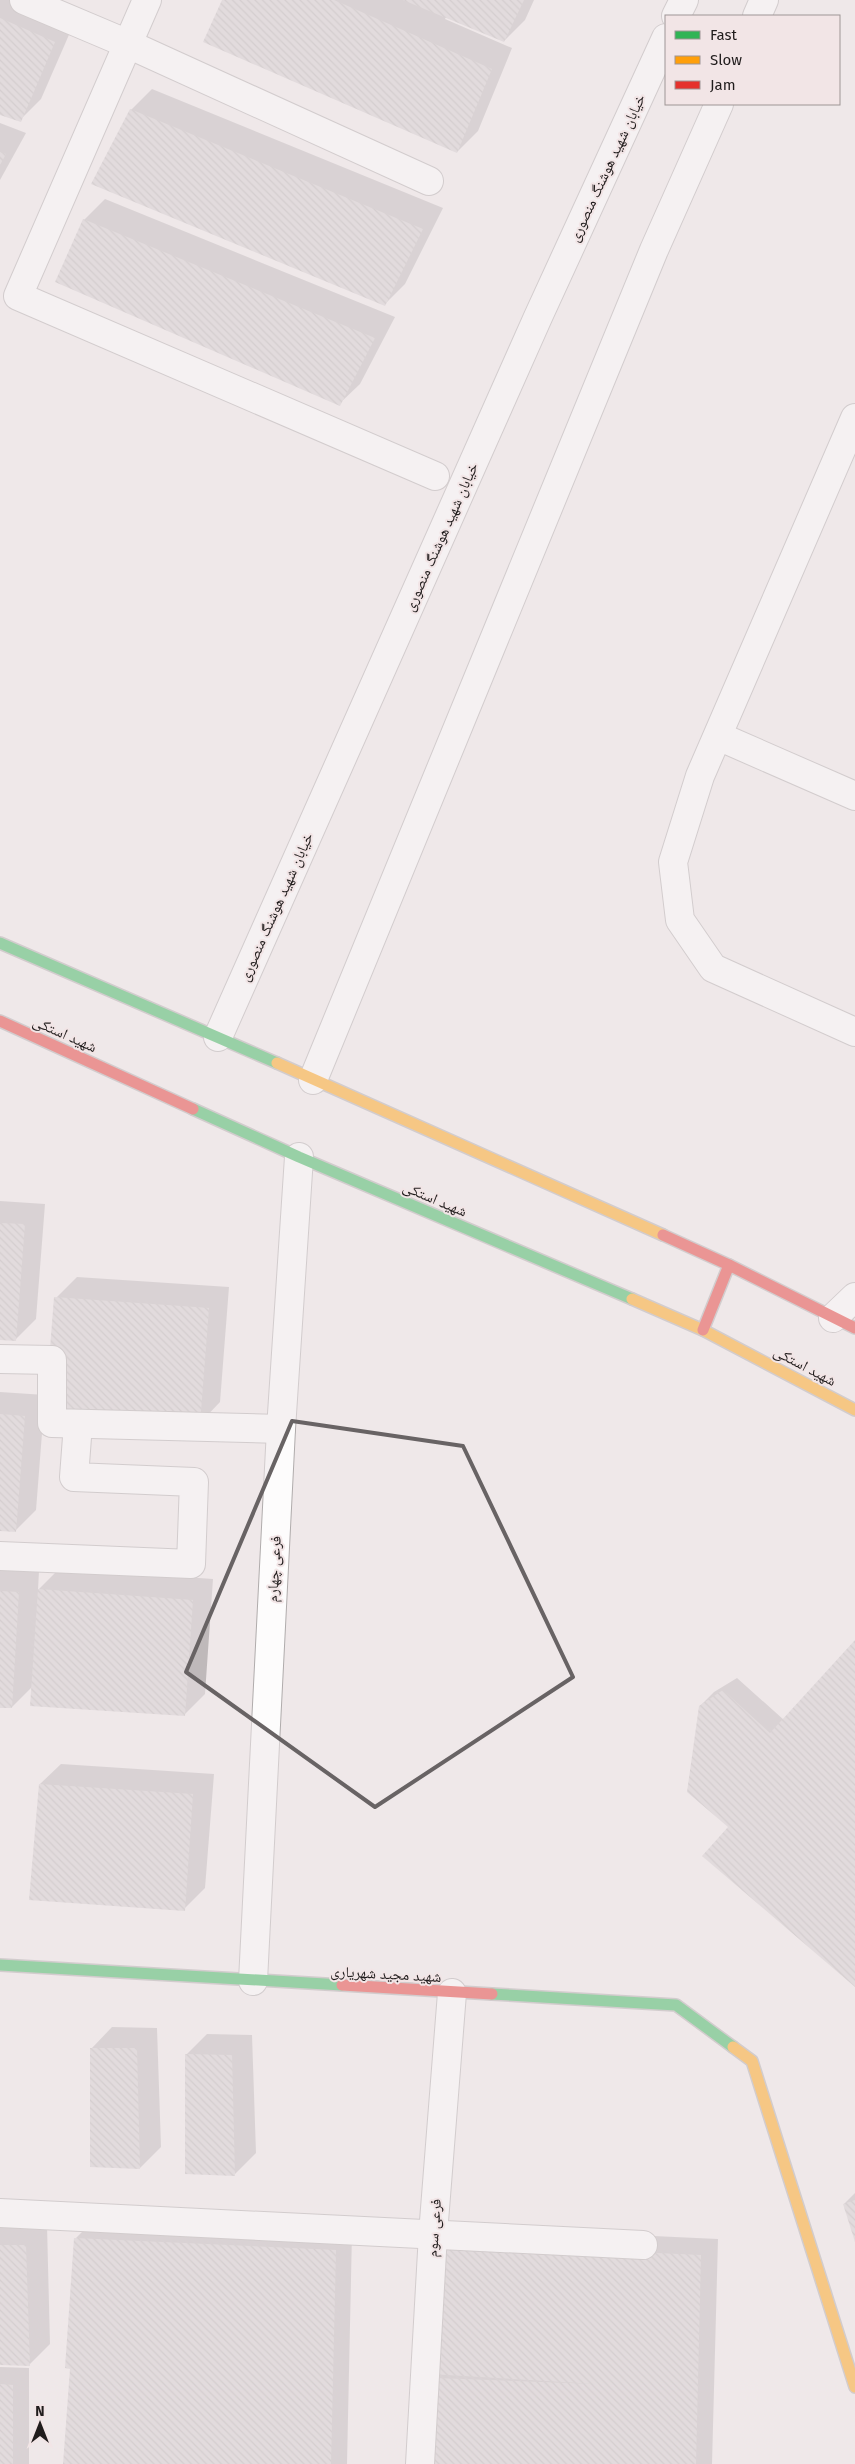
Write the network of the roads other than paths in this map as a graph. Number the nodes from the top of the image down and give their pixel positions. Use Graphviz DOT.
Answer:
graph roads {
  1 [pos="24,0"];
  2 [pos="146,0"];
  3 [pos="684,0"];
  4 [pos="764,0"];
  5 [pos="676,15"];
  6 [pos="757,15"];
  7 [pos="665,40"];
  8 [pos="128,44"];
  9 [pos="719,105"];
  10 [pos="429,181"];
  11 [pos="9,293"];
  12 [pos="855,418"];
  13 [pos="848,455"];
  14 [pos="435,476"];
  15 [pos="718,736"];
  16 [pos="855,796"];
  17 [pos="0,943"];
  18 [pos="0,1021"];
  19 [pos="855,1032"];
  20 [pos="218,1037"];
  21 [pos="313,1080"];
  22 [pos="299,1157"];
  23 [pos="729,1265"];
  24 [pos="855,1297"];
  25 [pos="844,1323"];
  26 [pos="703,1330"];
  27 [pos="0,1359"];
  28 [pos="855,1410"];
  29 [pos="78,1424"];
  30 [pos="281,1429"];
  31 [pos="0,1556"];
  32 [pos="0,1965"];
  33 [pos="253,1981"];
  34 [pos="452,1993"];
  35 [pos="0,2213"];
  36 [pos="433,2234"];
  37 [pos="643,2245"];
  38 [pos="855,2387"];
  39 [pos="420,2464"];
  1 -- 8 [label="street"];
  2 -- 8 [label="street"];
  3 -- 5 [label="street"];
  4 -- 6 [label="street"];
  7 -- 20 [label="street, خیابان شهید هوشنگ منصوری"];
  8 -- 10 [label="street"];
  8 -- 11 [label="street"];
  9 -- 21 [label="street"];
  11 -- 14 [label="street"];
  12 -- 13 [label="street"];
  13 -- 15 [label="street"];
  15 -- 16 [label="street"];
  15 -- 19 [label="street"];
  17 -- 20 [label="main road"];
  18 -- 22 [label="main road, شهید استکی"];
  20 -- 21 [label="main road"];
  21 -- 23 [label="main road"];
  22 -- 26 [label="main road, شهید استکی"];
  22 -- 30 [label="street, فرعی چهارم"];
  23 -- 25 [label="main road"];
  23 -- 26 [label="main road"];
  24 -- 25 [label="street"];
  26 -- 28 [label="main road, شهید استکی"];
  27 -- 29 [label="street"];
  29 -- 30 [label="street"];
  29 -- 31 [label="street"];
  30 -- 33 [label="street, فرعی چهارم"];
  32 -- 33 [label="main road, شهید مجید شهریاری"];
  33 -- 34 [label="main road, شهید مجید شهریاری"];
  34 -- 36 [label="street, فرعی سوم"];
  34 -- 38 [label="main road, شهید مجید شهریاری"];
  35 -- 36 [label="street"];
  36 -- 37 [label="street"];
  36 -- 39 [label="street, فرعی سوم"];
}
